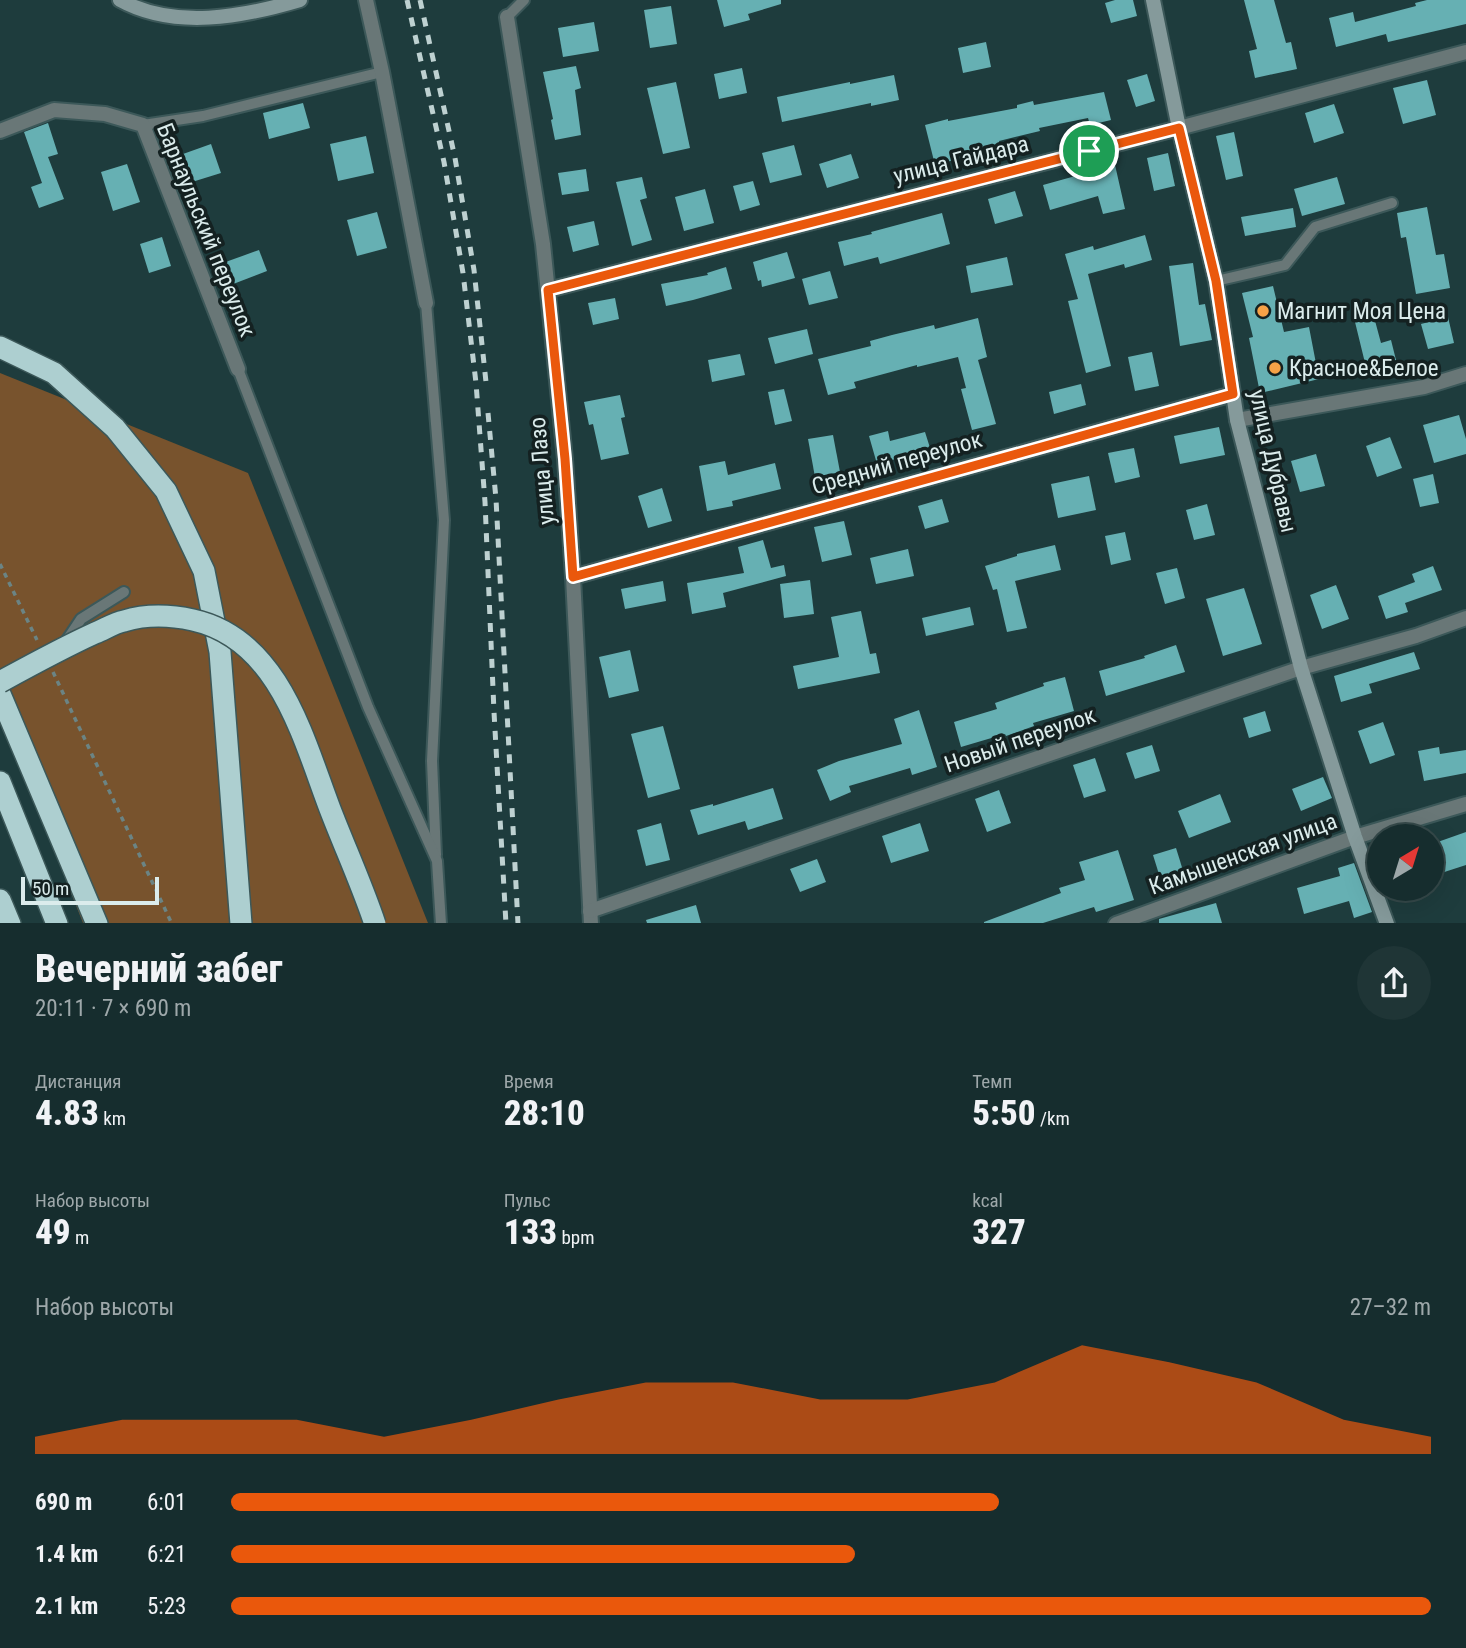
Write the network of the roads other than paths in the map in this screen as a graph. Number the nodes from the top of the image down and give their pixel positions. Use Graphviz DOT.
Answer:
graph roads {
  1 [pos="120,0"];
  2 [pos="300,0"];
  3 [pos="366,0"];
  4 [pos="524,0"];
  5 [pos="1153,0"];
  6 [pos="507,17"];
  7 [pos="1466,52"];
  8 [pos="382,72"];
  9 [pos="143,125"];
  10 [pos="1179,128"];
  11 [pos="0,131"];
  12 [pos="1392,203"];
  13 [pos="1216,281"];
  14 [pos="548,290"];
  15 [pos="426,303"];
  16 [pos="0,346"];
  17 [pos="239,369"];
  18 [pos="1466,374"];
  19 [pos="1233,394"];
  20 [pos="1237,419"];
  21 [pos="573,577"];
  22 [pos="124,593"];
  23 [pos="1466,618"];
  24 [pos="62,648"];
  25 [pos="1301,668"];
  26 [pos="0,682"];
  27 [pos="0,694"];
  28 [pos="0,782"];
  29 [pos="1466,804"];
  30 [pos="1356,837"];
  31 [pos="437,861"];
  32 [pos="0,900"];
  33 [pos="590,917"];
  34 [pos="9,923"];
  35 [pos="57,923"];
  36 [pos="97,923"];
  37 [pos="241,923"];
  38 [pos="375,923"];
  39 [pos="441,923"];
  40 [pos="1116,923"];
  41 [pos="1387,923"];
  1 -- 2 [label="street"];
  3 -- 8 [label="street"];
  4 -- 6 [label="lane"];
  5 -- 10 [label="street, улица Дубравы"];
  6 -- 14 [label="street, улица Лазо"];
  7 -- 10 [label="street, улица Гайдара"];
  8 -- 9 [label="lane"];
  8 -- 15 [label="street"];
  9 -- 11 [label="street, Барнаульский переулок"];
  9 -- 17 [label="street, Барнаульский переулок"];
  10 -- 13 [label="street, улица Дубравы"];
  10 -- 14 [label="street, улица Гайдара"];
  12 -- 13 [label="lane"];
  13 -- 19 [label="street, улица Дубравы"];
  14 -- 21 [label="street, улица Лазо"];
  15 -- 31 [label="lane"];
  16 -- 37 [label="highway"];
  17 -- 31 [label="lane"];
  18 -- 20 [label="street"];
  19 -- 20 [label="street, улица Дубравы"];
  19 -- 21 [label="street, Средний переулок"];
  20 -- 25 [label="street, улица Дубравы"];
  21 -- 33 [label="street, улица Лазо"];
  22 -- 24 [label="lane"];
  23 -- 25 [label="street, Новый переулок"];
  24 -- 26 [label="highway, bridge"];
  24 -- 38 [label="highway, bridge"];
  25 -- 30 [label="street, улица Дубравы"];
  25 -- 33 [label="street, Новый переулок"];
  27 -- 36 [label="highway"];
  28 -- 35 [label="highway"];
  29 -- 30 [label="street, Камышенская улица"];
  30 -- 40 [label="street, Камышенская улица"];
  30 -- 41 [label="street, улица Дубравы"];
  31 -- 39 [label="lane"];
  32 -- 34 [label="highway"];
}
